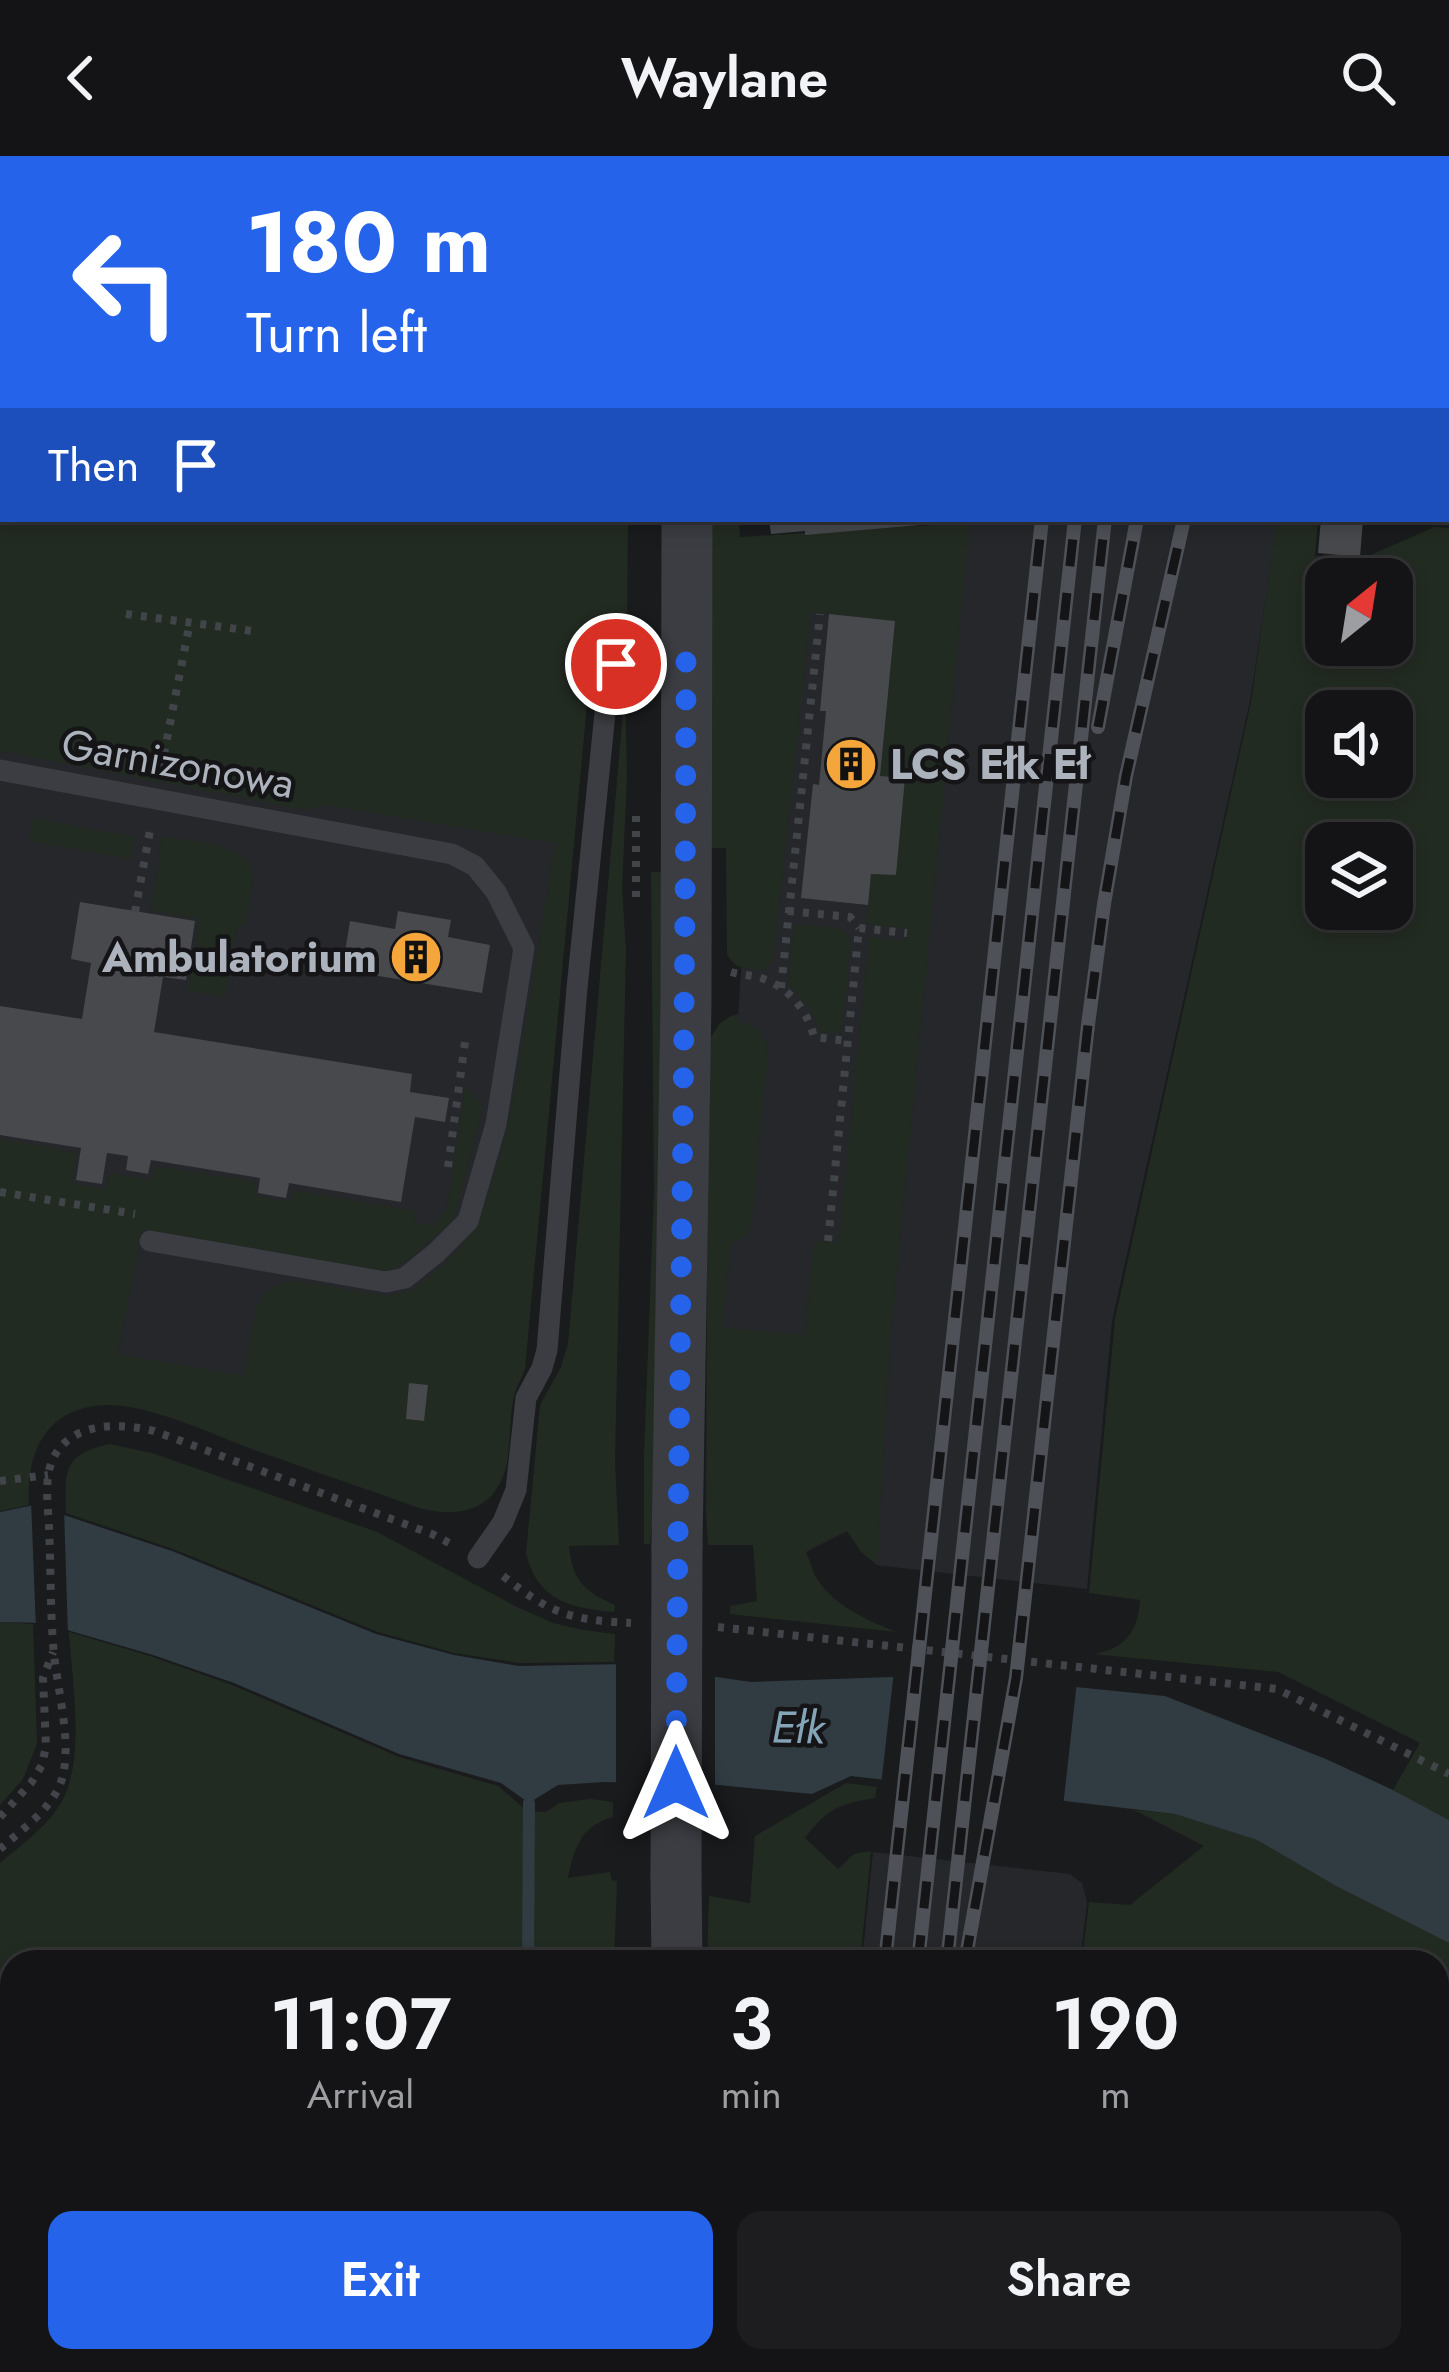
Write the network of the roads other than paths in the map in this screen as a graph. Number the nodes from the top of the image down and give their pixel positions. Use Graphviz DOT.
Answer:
graph roads {
  1 [pos="687,522"];
  2 [pos="686,658"];
  3 [pos="0,770"];
  4 [pos="150,1241"];
  5 [pos="478,1558"];
  6 [pos="677,1950"];
  1 -- 2 [label="street"];
  2 -- 5 [label="lane"];
  2 -- 6 [label="street, bridge"];
  3 -- 4 [label="lane, Garnizonowa"];
}
